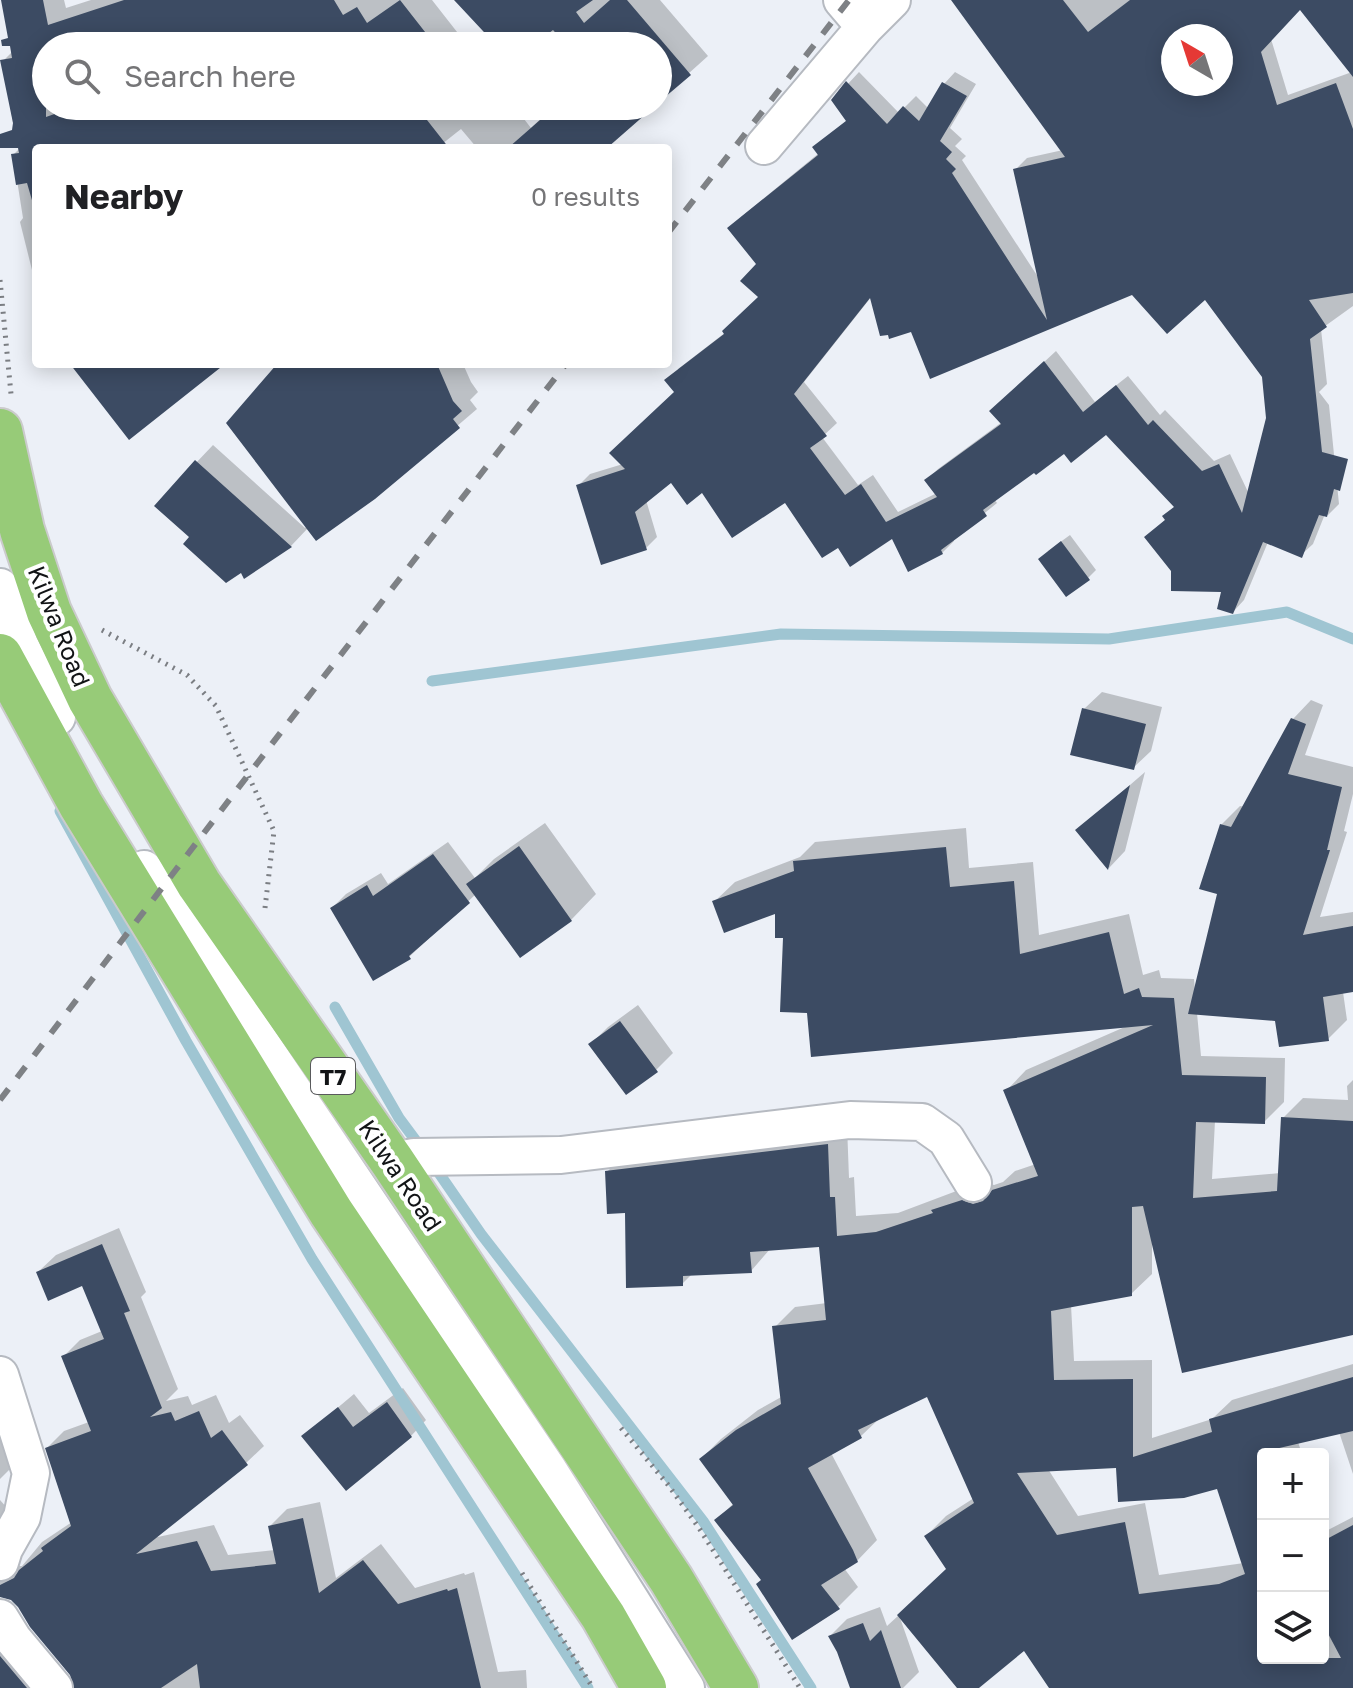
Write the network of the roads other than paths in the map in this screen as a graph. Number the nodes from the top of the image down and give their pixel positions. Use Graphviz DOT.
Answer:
graph roads {
  1 [pos="842,0"];
  2 [pos="892,0"];
  3 [pos="865,27"];
  4 [pos="764,146"];
  5 [pos="6,414"];
  6 [pos="0,587"];
  7 [pos="0,656"];
  8 [pos="392,1161"];
  9 [pos="973,1183"];
  10 [pos="0,1375"];
  11 [pos="0,1562"];
  12 [pos="1,1622"];
  13 [pos="54,1688"];
  14 [pos="644,1688"];
  15 [pos="686,1688"];
  16 [pos="736,1688"];
  1 -- 3 [label="street"];
  2 -- 3 [label="street"];
  3 -- 4 [label="street"];
  5 -- 8 [label="highway, Kilwa Road / T7"];
  6 -- 15 [label="street"];
  7 -- 14 [label="highway"];
  8 -- 9 [label="street"];
  8 -- 16 [label="highway, Kilwa Road / T7"];
  10 -- 11 [label="street"];
  12 -- 13 [label="street"];
}
